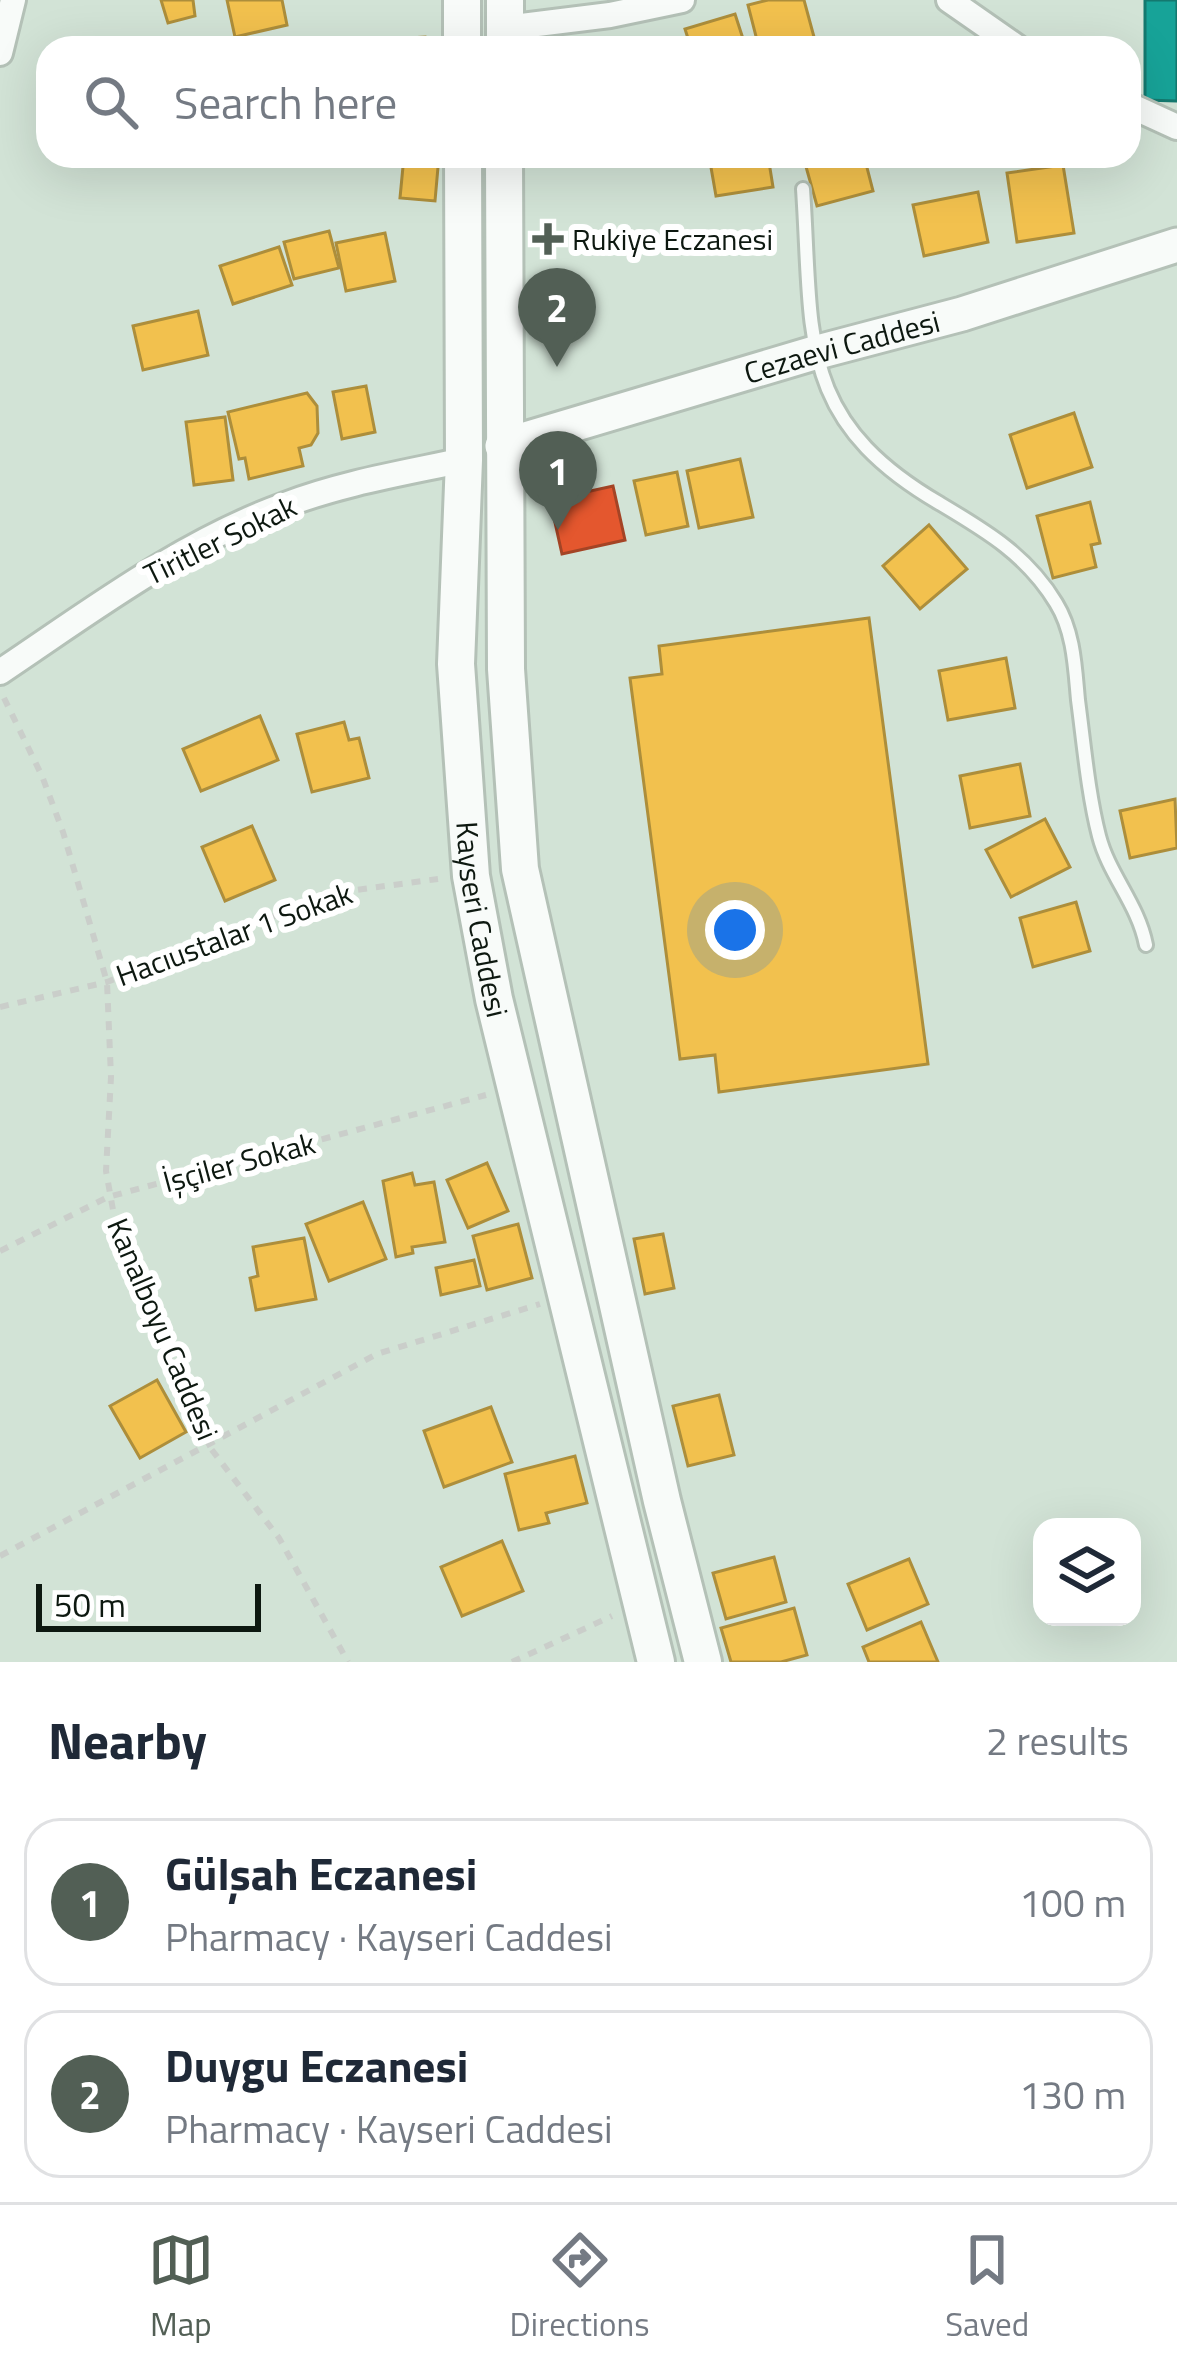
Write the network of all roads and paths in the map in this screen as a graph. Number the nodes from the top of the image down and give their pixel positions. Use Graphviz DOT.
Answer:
graph roads {
  1 [pos="13,0"];
  2 [pos="462,0"];
  3 [pos="682,0"];
  4 [pos="950,0"];
  5 [pos="505,25"];
  6 [pos="462,36"];
  7 [pos="1001,36"];
  8 [pos="0,52"];
  9 [pos="1141,110"];
  10 [pos="1177,127"];
  11 [pos="463,168"];
  12 [pos="505,168"];
  13 [pos="803,189"];
  14 [pos="1177,245"];
  15 [pos="814,353"];
  16 [pos="502,446"];
  17 [pos="464,460"];
  18 [pos="0,672"];
  19 [pos="0,689"];
  20 [pos="471,876"];
  21 [pos="1146,945"];
  22 [pos="106,982"];
  23 [pos="0,1006"];
  24 [pos="487,1095"];
  25 [pos="108,1197"];
  26 [pos="0,1251"];
  27 [pos="566,1296"];
  28 [pos="209,1444"];
  29 [pos="0,1556"];
  30 [pos="641,1602"];
  31 [pos="348,1662"];
  32 [pos="512,1662"];
  33 [pos="656,1662"];
  34 [pos="703,1662"];
  1 -- 8 [label="street"];
  2 -- 6 [label="main road"];
  3 -- 5 [label="street"];
  4 -- 7 [label="street"];
  9 -- 10 [label="street"];
  11 -- 17 [label="main road, Kayseri Caddesi"];
  12 -- 16 [label="main road, Kayseri Caddesi"];
  13 -- 15 [label="lane"];
  14 -- 15 [label="street, Cezaevi Caddesi"];
  15 -- 16 [label="street, Cezaevi Caddesi"];
  15 -- 21 [label="lane"];
  16 -- 34 [label="main road, Kayseri Caddesi"];
  17 -- 18 [label="street, Tiritler Sokak"];
  17 -- 20 [label="main road, Kayseri Caddesi"];
  19 -- 22 [label="path, Kanalboyu Caddesi"];
  20 -- 22 [label="path, Hacıustalar 1 Sokak"];
  20 -- 27 [label="main road, Kayseri Caddesi"];
  22 -- 23 [label="path, Hacıustalar 1 Sokak"];
  22 -- 25 [label="path, Kanalboyu Caddesi"];
  24 -- 25 [label="path, İşçiler Sokak"];
  25 -- 26 [label="path, İşçiler Sokak"];
  25 -- 28 [label="path, Kanalboyu Caddesi"];
  27 -- 28 [label="path"];
  27 -- 30 [label="main road, Kayseri Caddesi"];
  28 -- 29 [label="path"];
  28 -- 31 [label="path, Kanalboyu Caddesi"];
  30 -- 32 [label="path"];
  30 -- 33 [label="main road, Kayseri Caddesi"];
}
